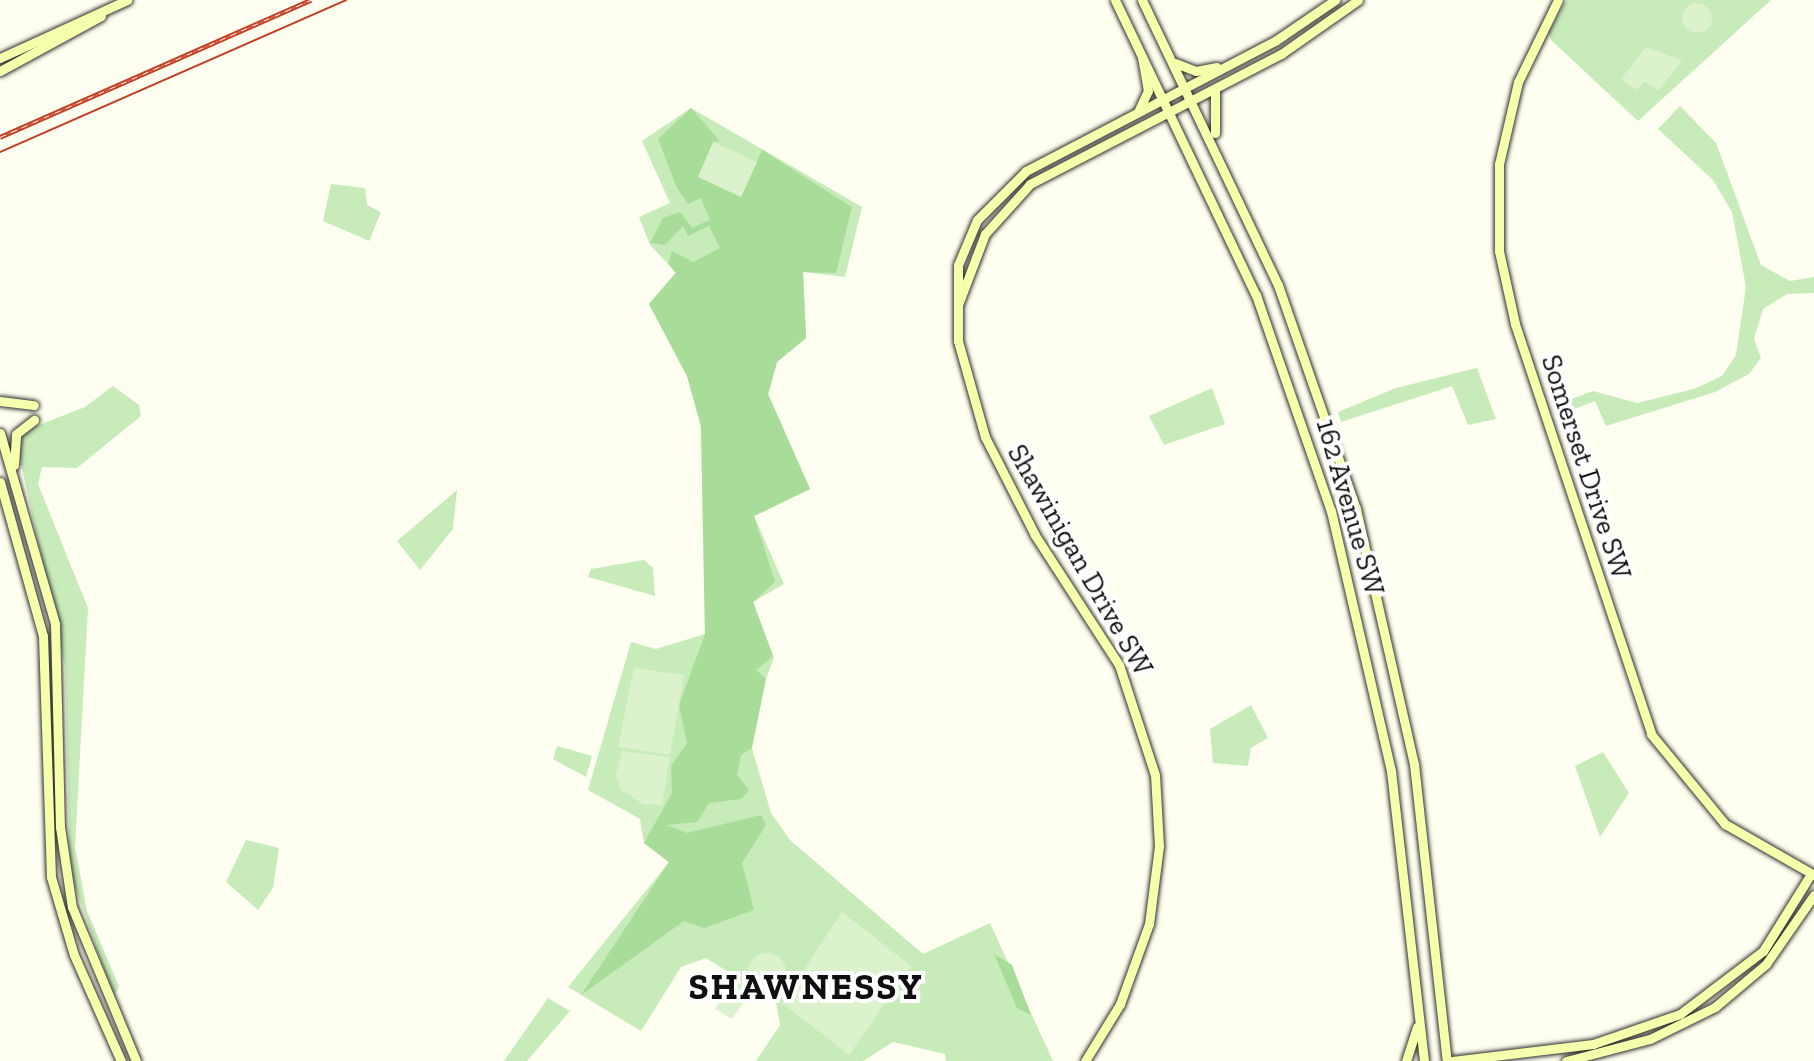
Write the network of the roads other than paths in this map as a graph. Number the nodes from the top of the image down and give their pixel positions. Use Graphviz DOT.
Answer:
graph roads {
  1 [pos="1115,0"];
  2 [pos="1142,0"];
  3 [pos="1335,0"];
  4 [pos="1358,0"];
  5 [pos="1558,0"];
  6 [pos="122,2"];
  7 [pos="1136,35"];
  8 [pos="0,58"];
  9 [pos="1175,63"];
  10 [pos="1228,65"];
  11 [pos="0,71"];
  12 [pos="1187,86"];
  13 [pos="1215,89"];
  14 [pos="1166,97"];
  15 [pos="1194,99"];
  16 [pos="1173,110"];
  17 [pos="1137,113"];
  18 [pos="1222,157"];
  19 [pos="958,306"];
  20 [pos="0,401"];
  21 [pos="34,405"];
  22 [pos="34,420"];
  23 [pos="0,433"];
  24 [pos="0,482"];
  25 [pos="18,492"];
  26 [pos="1813,875"];
  27 [pos="1814,895"];
  28 [pos="1419,1008"];
  29 [pos="121,1061"];
  30 [pos="136,1061"];
  31 [pos="1085,1061"];
  32 [pos="1406,1061"];
  33 [pos="1424,1061"];
  34 [pos="1450,1061"];
  35 [pos="1566,1061"];
  1 -- 7 [label="main road, 162 Avenue SW"];
  2 -- 9 [label="main road, 162 Avenue SW"];
  3 -- 10 [label="main road, Shawinigan Drive SW"];
  4 -- 13 [label="main road, Shawinigan Drive SW"];
  5 -- 26 [label="main road, Somerset Drive SW"];
  6 -- 8 [label="main road"];
  6 -- 11 [label="main road"];
  7 -- 14 [label="main road, 162 Avenue SW"];
  7 -- 17 [label="main road"];
  9 -- 10 [label="main road"];
  9 -- 12 [label="main road, 162 Avenue SW"];
  10 -- 12 [label="main road, Shawinigan Drive SW"];
  12 -- 14 [label="main road, Shawinigan Drive SW"];
  12 -- 15 [label="main road, 162 Avenue SW"];
  13 -- 15 [label="main road, Shawinigan Drive SW"];
  13 -- 18 [label="main road"];
  14 -- 16 [label="main road, 162 Avenue SW"];
  14 -- 17 [label="main road, Shawinigan Drive SW"];
  15 -- 16 [label="main road, Shawinigan Drive SW"];
  15 -- 18 [label="main road, 162 Avenue SW"];
  16 -- 19 [label="main road, Shawinigan Drive SW"];
  16 -- 28 [label="main road, 162 Avenue SW"];
  17 -- 19 [label="main road, Shawinigan Drive SW"];
  18 -- 34 [label="main road, 162 Avenue SW"];
  19 -- 31 [label="main road, Shawinigan Drive SW"];
  20 -- 21 [label="main road"];
  22 -- 25 [label="main road"];
  23 -- 25 [label="main road"];
  24 -- 29 [label="main road"];
  25 -- 30 [label="main road"];
  26 -- 34 [label="main road"];
  27 -- 35 [label="main road"];
  28 -- 32 [label="main road"];
  28 -- 33 [label="main road, 162 Avenue SW"];
}
